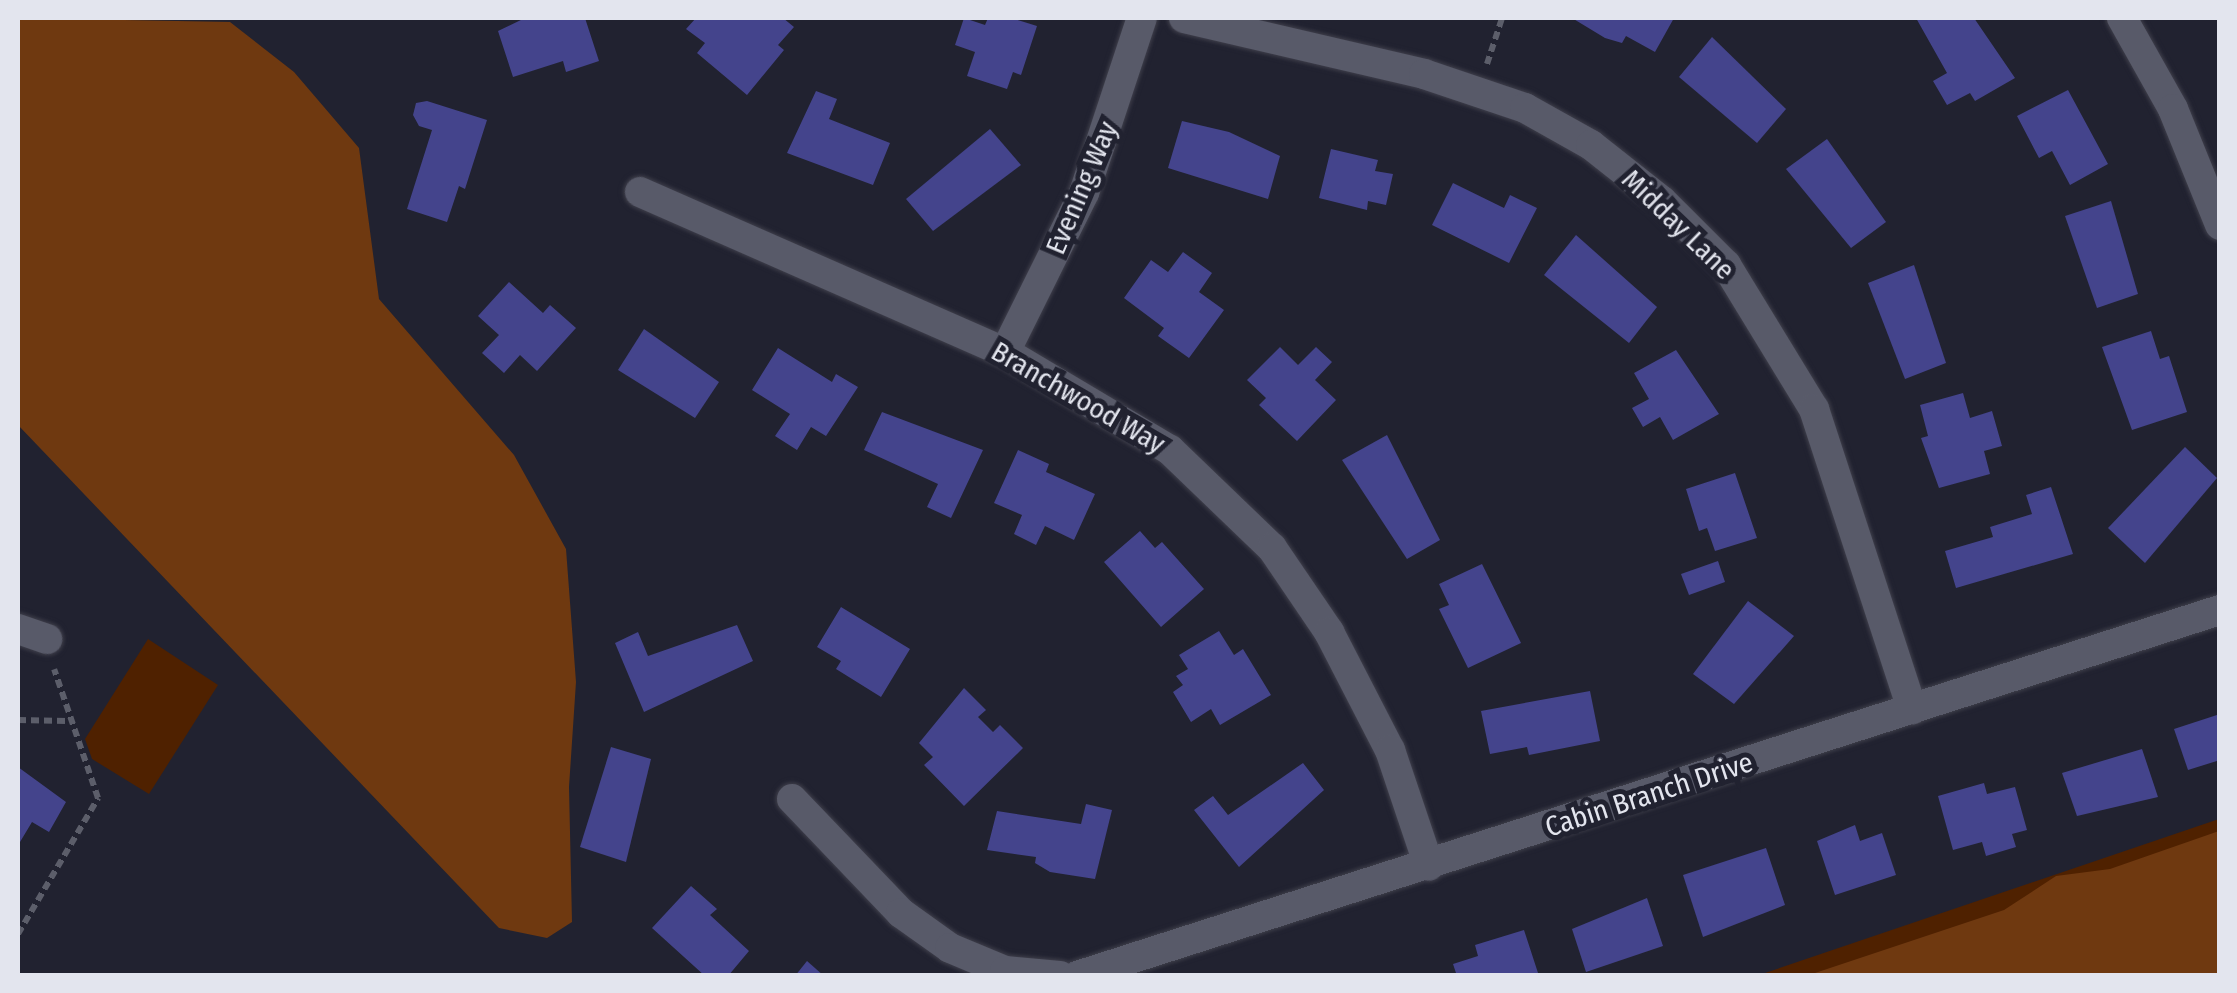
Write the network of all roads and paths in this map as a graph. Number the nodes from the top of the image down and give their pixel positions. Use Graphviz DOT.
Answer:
graph roads {
  1 [pos="1142,18"];
  2 [pos="1184,18"];
  3 [pos="1502,18"];
  4 [pos="2122,18"];
  5 [pos="1477,91"];
  6 [pos="640,192"];
  7 [pos="2220,225"];
  8 [pos="1005,352"];
  9 [pos="2220,610"];
  10 [pos="32,634"];
  11 [pos="1912,709"];
  12 [pos="18,720"];
  13 [pos="67,721"];
  14 [pos="792,799"];
  15 [pos="1429,866"];
  16 [pos="18,934"];
  17 [pos="1060,976"];
  18 [pos="1076,976"];
  1 -- 8 [label="street, Evening Way"];
  2 -- 5 [label="street, Midday Lane"];
  3 -- 5 [label="path"];
  4 -- 7 [label="street"];
  5 -- 11 [label="street, Midday Lane"];
  6 -- 8 [label="street, Branchwood Way"];
  8 -- 15 [label="street, Branchwood Way"];
  9 -- 11 [label="street, Cabin Branch Drive"];
  10 -- 13 [label="path"];
  11 -- 15 [label="street, Cabin Branch Drive"];
  12 -- 13 [label="path"];
  13 -- 16 [label="path"];
  14 -- 17 [label="street"];
  15 -- 18 [label="street, Cabin Branch Drive"];
}
